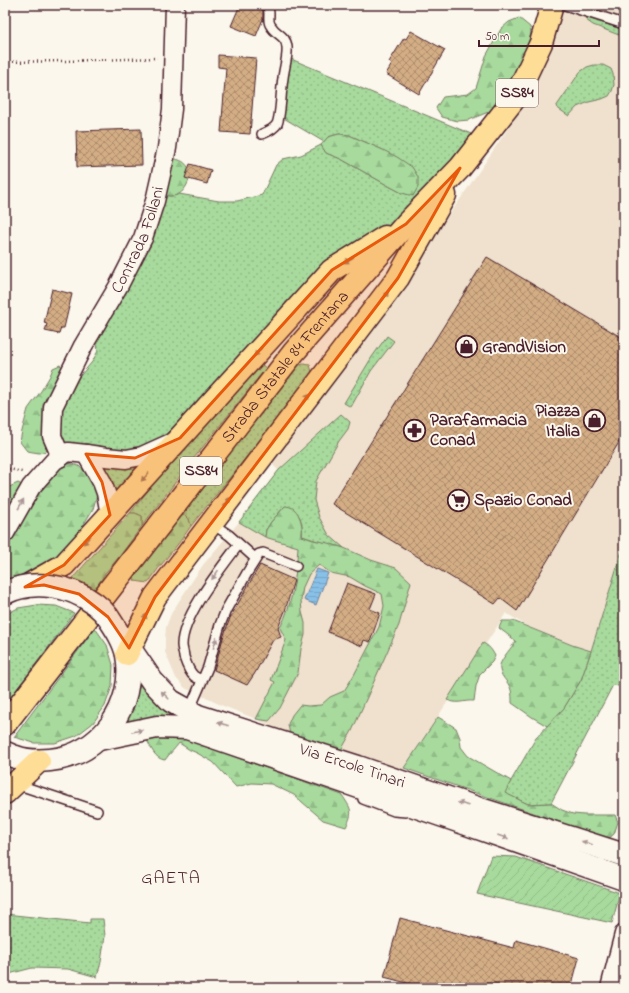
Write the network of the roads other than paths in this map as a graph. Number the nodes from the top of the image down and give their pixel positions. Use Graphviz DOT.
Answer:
graph roads {
  1 [pos="175,5"];
  2 [pos="268,5"];
  3 [pos="552,5"];
  4 [pos="565,5"];
  5 [pos="624,24"];
  6 [pos="262,134"];
  7 [pos="460,168"];
  8 [pos="406,224"];
  9 [pos="180,438"];
  10 [pos="86,454"];
  11 [pos="61,457"];
  12 [pos="110,515"];
  13 [pos="211,523"];
  14 [pos="5,533"];
  15 [pos="239,544"];
  16 [pos="256,559"];
  17 [pos="296,566"];
  18 [pos="15,590"];
  19 [pos="128,651"];
  20 [pos="202,680"];
  21 [pos="189,711"];
  22 [pos="5,724"];
  23 [pos="99,739"];
  24 [pos="258,752"];
  25 [pos="5,753"];
  26 [pos="39,761"];
  27 [pos="330,787"];
  28 [pos="10,788"];
  29 [pos="357,797"];
  30 [pos="427,810"];
  31 [pos="97,811"];
  32 [pos="624,855"];
  33 [pos="624,879"];
  34 [pos="624,934"];
  35 [pos="610,988"];
  1 -- 11 [label="street, Contrada Follani"];
  2 -- 6 [label="lane"];
  3 -- 7 [label="main road, Strada Statale 84 Frentana / SS84"];
  4 -- 5 [label="lane"];
  7 -- 8 [label="main road, Strada Statale 84 Frentana / SS84"];
  13 -- 7 [label="main road, one-way"];
  8 -- 9 [label="main road, one-way"];
  8 -- 22 [label="main road, Strada Statale 84 Frentana / SS84"];
  9 -- 10 [label="street"];
  9 -- 12 [label="main road, one-way"];
  10 -- 11 [label="street"];
  10 -- 12 [label="street"];
  14 -- 11 [label="street, one-way"];
  12 -- 18 [label="main road, one-way"];
  13 -- 15 [label="lane"];
  19 -- 13 [label="main road, one-way"];
  15 -- 16 [label="lane"];
  15 -- 20 [label="lane, one-way"];
  16 -- 17 [label="lane"];
  20 -- 16 [label="lane, one-way"];
  18 -- 19 [label="street, Via Ercole Tinari, bridge"];
  21 -- 19 [label="street, Via Ercole Tinari, one-way"];
  19 -- 23 [label="street, Via Ercole Tinari"];
  20 -- 21 [label="lane"];
  32 -- 21 [label="street, Via Ercole Tinari, one-way"];
  23 -- 24 [label="street, Via Ercole Tinari, one-way"];
  23 -- 26 [label="street, Via Ercole Tinari"];
  24 -- 27 [label="lane"];
  24 -- 30 [label="street, Via Ercole Tinari"];
  25 -- 26 [label="street, Via Ercole Tinari"];
  26 -- 28 [label="main road"];
  28 -- 31 [label="lane"];
  29 -- 30 [label="lane"];
  30 -- 33 [label="street, Via Ercole Tinari, one-way"];
  34 -- 35 [label="street"];
}
